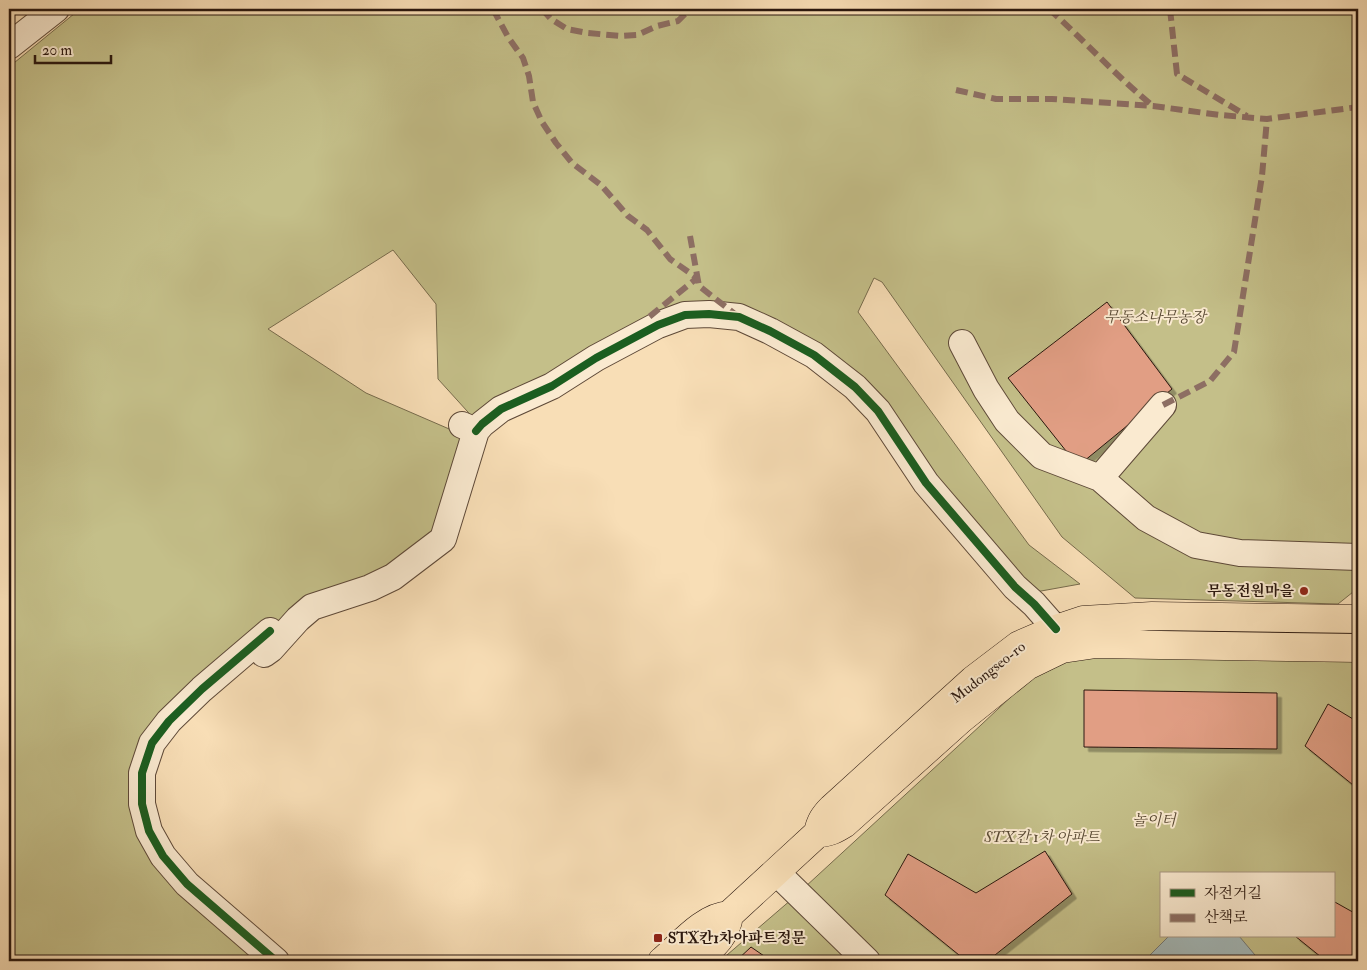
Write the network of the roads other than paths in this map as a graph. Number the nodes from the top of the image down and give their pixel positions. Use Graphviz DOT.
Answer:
graph roads {
  1 [pos="56,9"];
  2 [pos="9,46"];
  3 [pos="962,343"];
  4 [pos="1163,406"];
  5 [pos="1100,478"];
  6 [pos="1358,557"];
  7 [pos="1358,619"];
  8 [pos="1056,629"];
  9 [pos="270,630"];
  10 [pos="1358,648"];
  11 [pos="236,659"];
  12 [pos="818,833"];
  13 [pos="776,872"];
  14 [pos="729,915"];
  15 [pos="276,961"];
  16 [pos="662,961"];
  17 [pos="696,961"];
  18 [pos="867,961"];
  1 -- 2 [label="street"];
  3 -- 5 [label="street"];
  4 -- 5 [label="street"];
  5 -- 6 [label="street"];
  7 -- 8 [label="main road, Mudongseo-ro"];
  8 -- 11 [label="street"];
  8 -- 12 [label="main road, Mudongseo-ro"];
  9 -- 11 [label="street"];
  10 -- 12 [label="main road, Mudongseo-ro"];
  11 -- 15 [label="street"];
  12 -- 13 [label="main road, Mudongseo-ro"];
  13 -- 14 [label="main road, Mudongseo-ro"];
  13 -- 18 [label="street"];
  14 -- 16 [label="main road, Mudongseo-ro"];
  14 -- 17 [label="main road, Mudongseo-ro"];
}
